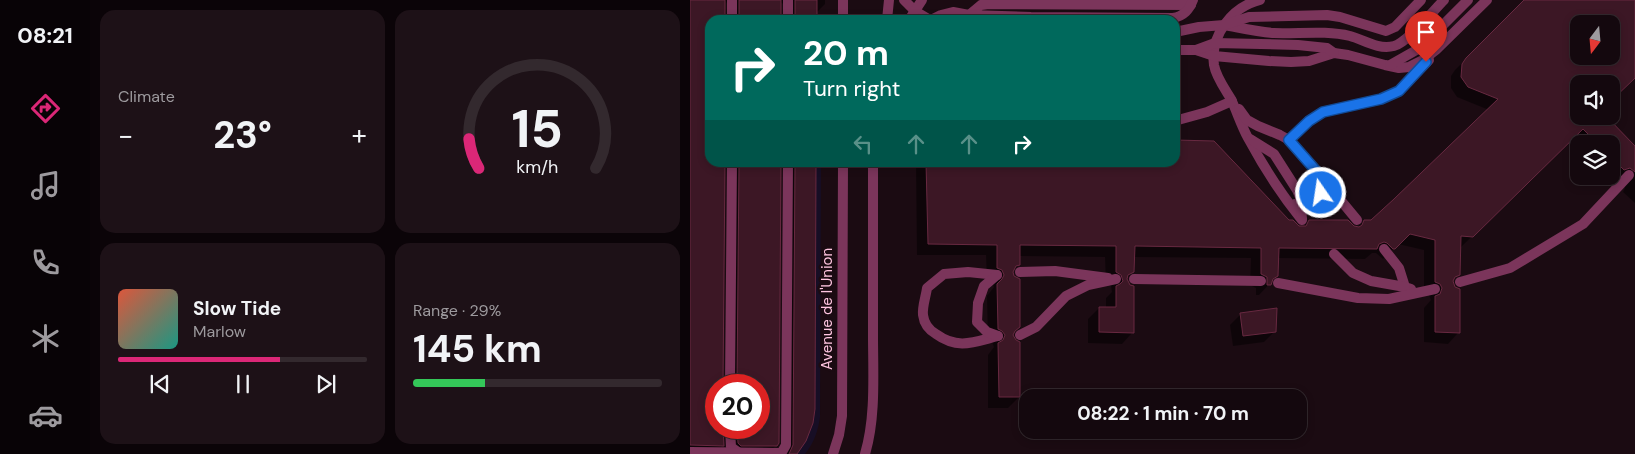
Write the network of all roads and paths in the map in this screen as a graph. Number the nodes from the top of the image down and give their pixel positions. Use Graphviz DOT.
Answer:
graph roads {
  1 [pos="732,0"];
  2 [pos="788,0"];
  3 [pos="843,0"];
  4 [pos="889,0"];
  5 [pos="904,0"];
  6 [pos="922,0"];
  7 [pos="1260,0"];
  8 [pos="1422,0"];
  9 [pos="1444,0"];
  10 [pos="1468,0"];
  11 [pos="1488,0"];
  12 [pos="1192,3"];
  13 [pos="915,11"];
  14 [pos="732,15"];
  15 [pos="788,15"];
  16 [pos="843,15"];
  17 [pos="888,15"];
  18 [pos="912,15"];
  19 [pos="922,15"];
  20 [pos="941,15"];
  21 [pos="965,15"];
  22 [pos="1180,17"];
  23 [pos="1224,25"];
  24 [pos="1180,31"];
  25 [pos="1215,43"];
  26 [pos="1438,49"];
  27 [pos="1180,50"];
  28 [pos="1196,50"];
  29 [pos="1334,53"];
  30 [pos="1214,56"];
  31 [pos="1390,65"];
  32 [pos="1232,101"];
  33 [pos="1180,119"];
  34 [pos="1247,136"];
  35 [pos="1289,140"];
  36 [pos="732,167"];
  37 [pos="788,167"];
  38 [pos="842,167"];
  39 [pos="873,167"];
  40 [pos="1318,173"];
  41 [pos="1629,175"];
  42 [pos="1287,201"];
  43 [pos="1300,204"];
  44 [pos="1357,220"];
  45 [pos="1384,249"];
  46 [pos="1334,254"];
  47 [pos="1020,272"];
  48 [pos="1134,280"];
  49 [pos="1261,281"];
  50 [pos="1460,282"];
  51 [pos="1278,283"];
  52 [pos="1405,287"];
  53 [pos="1435,289"];
  54 [pos="1421,292"];
  55 [pos="1020,335"];
  56 [pos="998,336"];
  57 [pos="730,374"];
  58 [pos="731,439"];
  59 [pos="690,452"];
  60 [pos="738,452"];
  61 [pos="833,454"];
  62 [pos="865,454"];
  1 -- 14 [label="street"];
  2 -- 15 [label="street"];
  3 -- 16 [label="street"];
  4 -- 17 [label="street"];
  5 -- 13 [label="street"];
  6 -- 13 [label="street"];
  7 -- 23 [label="street"];
  8 -- 23 [label="street"];
  9 -- 23 [label="street"];
  10 -- 31 [label="street"];
  11 -- 26 [label="street"];
  12 -- 22 [label="street"];
  13 -- 18 [label="street"];
  13 -- 19 [label="street"];
  20 -- 21 [label="street"];
  23 -- 24 [label="street"];
  23 -- 25 [label="street"];
  25 -- 28 [label="street"];
  25 -- 29 [label="street"];
  25 -- 30 [label="street"];
  26 -- 31 [label="street"];
  26 -- 35 [label="street"];
  27 -- 28 [label="street"];
  28 -- 30 [label="street"];
  29 -- 30 [label="street"];
  29 -- 31 [label="street"];
  30 -- 32 [label="street"];
  32 -- 33 [label="street"];
  32 -- 34 [label="street"];
  32 -- 35 [label="street"];
  34 -- 42 [label="street"];
  34 -- 43 [label="street"];
  35 -- 40 [label="street"];
  36 -- 57 [label="street"];
  37 -- 60 [label="street"];
  38 -- 61 [label="street, Avenue de l'Union"];
  39 -- 62 [label="street"];
  40 -- 43 [label="street"];
  40 -- 44 [label="street"];
  41 -- 50 [label="street"];
  42 -- 43 [label="street"];
  42 -- 43 [label="street"];
  45 -- 52 [label="street"];
  46 -- 52 [label="street"];
  47 -- 55 [label="street"];
  48 -- 49 [label="street"];
  51 -- 54 [label="street"];
  52 -- 54 [label="street"];
  53 -- 54 [label="street"];
  56 -- 56 [label="street"];
  58 -- 60 [label="street"];
  59 -- 60 [label="street"];
}
